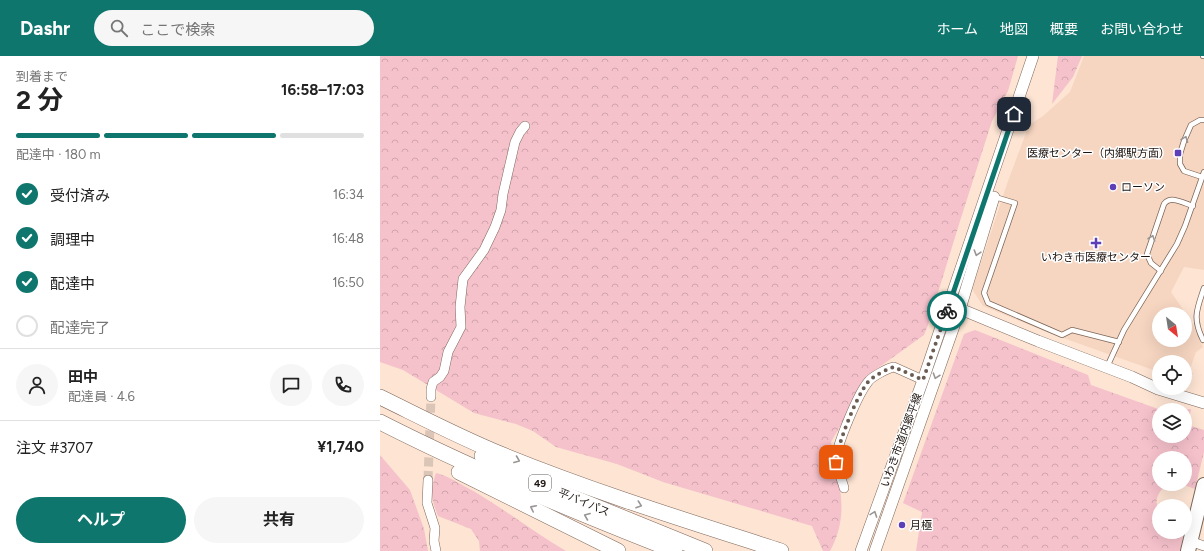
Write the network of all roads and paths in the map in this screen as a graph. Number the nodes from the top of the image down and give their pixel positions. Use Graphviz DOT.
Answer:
graph roads {
  1 [pos="1033,56"];
  2 [pos="1041,56"];
  3 [pos="1204,120"];
  4 [pos="525,126"];
  5 [pos="1203,174"];
  6 [pos="994,196"];
  7 [pos="1192,206"];
  8 [pos="1161,271"];
  9 [pos="1204,288"];
  10 [pos="954,306"];
  11 [pos="1203,340"];
  12 [pos="1119,342"];
  13 [pos="1107,368"];
  14 [pos="923,380"];
  15 [pos="380,397"];
  16 [pos="431,397"];
  17 [pos="380,402"];
  18 [pos="1204,403"];
  19 [pos="380,422"];
  20 [pos="380,429"];
  21 [pos="428,480"];
  22 [pos="1204,485"];
  23 [pos="844,488"];
  24 [pos="1189,546"];
  25 [pos="1204,546"];
  26 [pos="436,551"];
  27 [pos="618,551"];
  28 [pos="675,551"];
  29 [pos="705,551"];
  30 [pos="781,551"];
  31 [pos="861,551"];
  32 [pos="875,551"];
  1 -- 10 [label="street, いわき市道内郷平線"];
  2 -- 6 [label="street, いわき市道内郷平線"];
  5 -- 3 [label="lane, one-way"];
  4 -- 16 [label="street"];
  5 -- 7 [label="lane"];
  6 -- 10 [label="street, いわき市道内郷平線, one-way"];
  6 -- 12 [label="lane"];
  7 -- 8 [label="lane"];
  8 -- 7 [label="lane, one-way"];
  8 -- 12 [label="lane"];
  9 -- 11 [label="lane"];
  10 -- 13 [label="street"];
  10 -- 14 [label="street, いわき市道内郷平線"];
  10 -- 32 [label="street, いわき市道内郷平線, one-way"];
  12 -- 13 [label="lane"];
  13 -- 18 [label="street"];
  14 -- 23 [label="street"];
  31 -- 14 [label="street, いわき市道内郷平線, one-way"];
  15 -- 30 [label="highway, one-way"];
  17 -- 29 [label="highway, 平バイパス / 49"];
  28 -- 19 [label="highway, 平バイパス / 49, one-way"];
  27 -- 20 [label="highway, one-way"];
  21 -- 26 [label="street"];
  22 -- 24 [label="main road"];
  24 -- 25 [label="street"];
}
